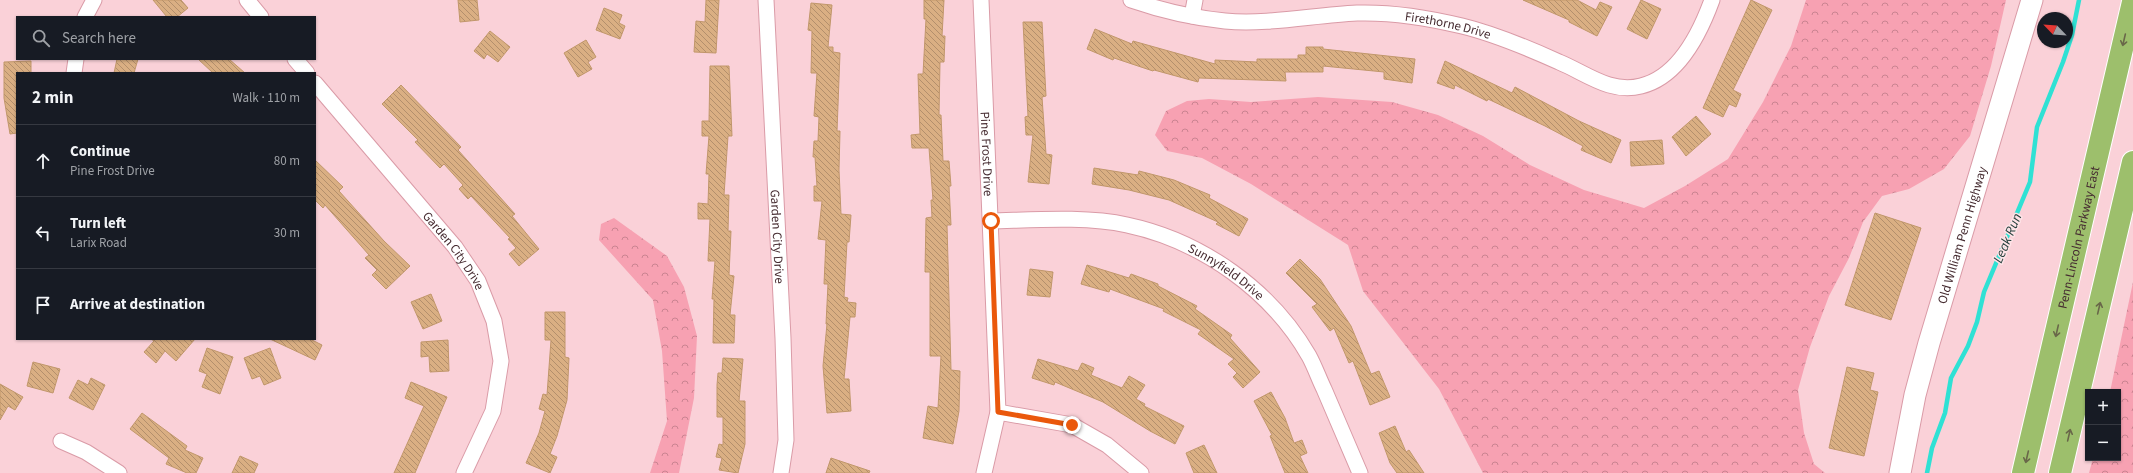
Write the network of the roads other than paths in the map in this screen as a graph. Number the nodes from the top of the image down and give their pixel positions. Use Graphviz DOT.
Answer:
graph roads {
  1 [pos="94,0"];
  2 [pos="247,0"];
  3 [pos="766,0"];
  4 [pos="981,0"];
  5 [pos="1130,0"];
  6 [pos="1195,0"];
  7 [pos="1712,0"];
  8 [pos="2032,0"];
  9 [pos="2133,2"];
  10 [pos="86,16"];
  11 [pos="260,16"];
  12 [pos="1192,16"];
  13 [pos="76,60"];
  14 [pos="297,60"];
  15 [pos="74,72"];
  16 [pos="306,72"];
  17 [pos="316,84"];
  18 [pos="2133,162"];
  19 [pos="991,221"];
  20 [pos="998,412"];
  21 [pos="61,441"];
  22 [pos="119,473"];
  23 [pos="464,473"];
  24 [pos="781,473"];
  25 [pos="984,473"];
  26 [pos="1141,473"];
  27 [pos="1360,473"];
  28 [pos="1900,473"];
  29 [pos="2023,473"];
  30 [pos="2060,473"];
  1 -- 10 [label="street"];
  2 -- 11 [label="street"];
  3 -- 24 [label="street, Garden City Drive"];
  4 -- 19 [label="street, Pine Frost Drive"];
  5 -- 12 [label="street, Firethorne Drive"];
  6 -- 12 [label="street"];
  7 -- 12 [label="street, Firethorne Drive"];
  8 -- 28 [label="main road, Old William Penn Highway"];
  9 -- 29 [label="highway, Penn-Lincoln Parkway East, one-way"];
  13 -- 15 [label="street"];
  14 -- 16 [label="street"];
  17 -- 23 [label="street, Garden City Drive"];
  30 -- 18 [label="highway, one-way"];
  19 -- 20 [label="street, Pine Frost Drive"];
  19 -- 27 [label="street, Sunnyfield Drive"];
  20 -- 25 [label="street, Pine Frost Drive"];
  20 -- 26 [label="street"];
  21 -- 22 [label="street"];
}
